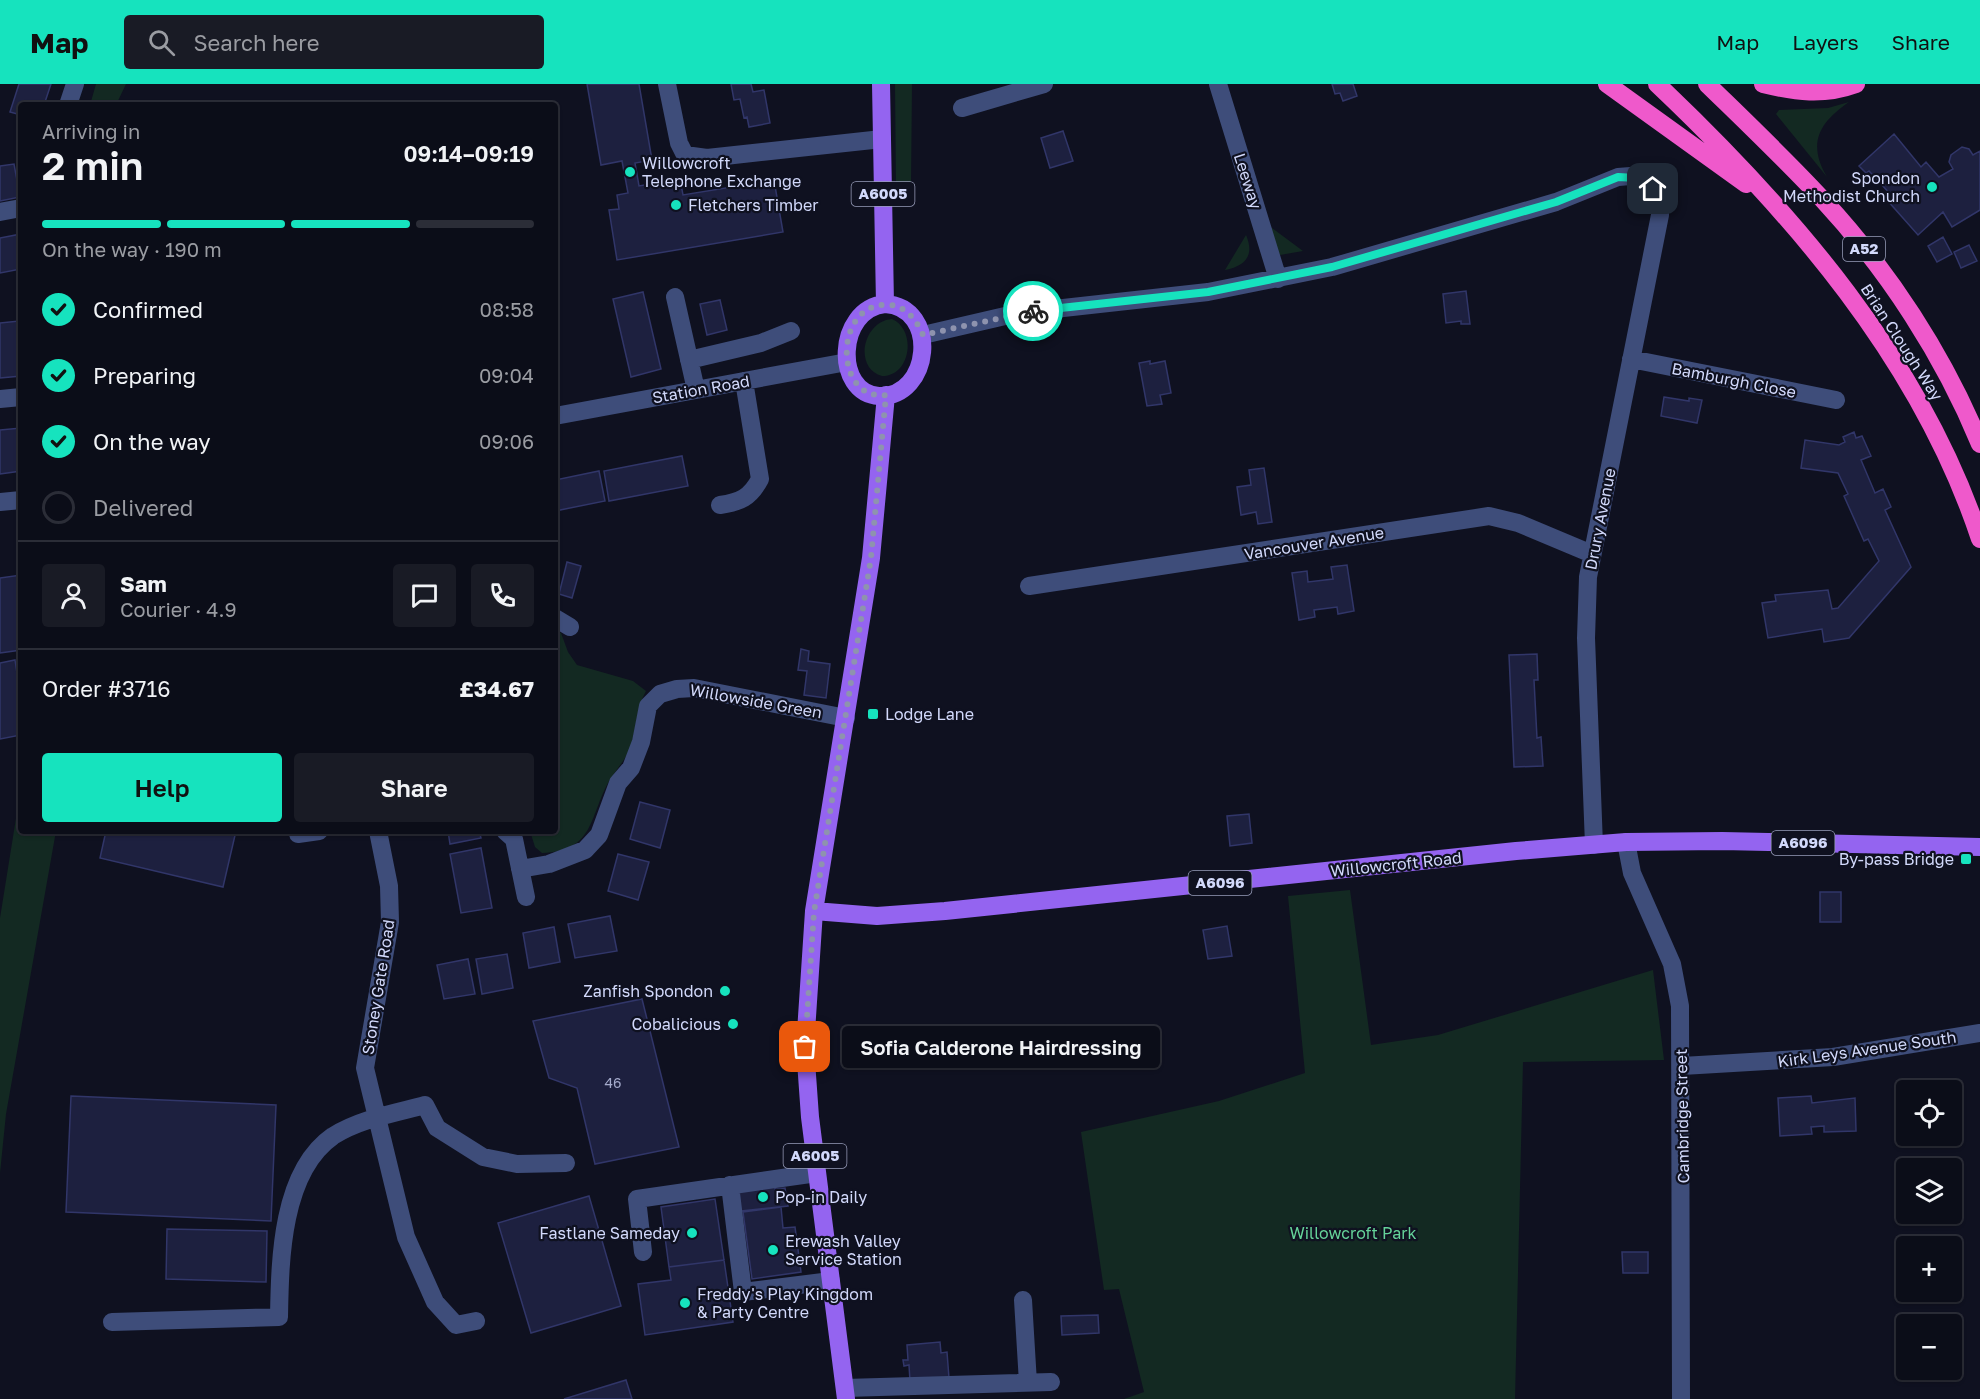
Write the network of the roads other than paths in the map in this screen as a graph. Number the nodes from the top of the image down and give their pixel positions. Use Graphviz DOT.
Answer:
graph roads {
  1 [pos="75,84"];
  2 [pos="667,84"];
  3 [pos="881,84"];
  4 [pos="1044,84"];
  5 [pos="1218,84"];
  6 [pos="1607,84"];
  7 [pos="1657,84"];
  8 [pos="1707,84"];
  9 [pos="1763,84"];
  10 [pos="1856,84"];
  11 [pos="69,102"];
  12 [pos="962,108"];
  13 [pos="882,139"];
  14 [pos="1763,194"];
  15 [pos="18,209"];
  16 [pos="0,212"];
  17 [pos="1278,279"];
  18 [pos="675,297"];
  19 [pos="885,304"];
  20 [pos="791,331"];
  21 [pos="923,335"];
  22 [pos="1631,359"];
  23 [pos="689,360"];
  24 [pos="847,362"];
  25 [pos="744,381"];
  26 [pos="696,390"];
  27 [pos="886,395"];
  28 [pos="18,397"];
  29 [pos="0,399"];
  30 [pos="1836,400"];
  31 [pos="558,415"];
  32 [pos="1980,444"];
  33 [pos="18,500"];
  34 [pos="0,502"];
  35 [pos="720,505"];
  36 [pos="1980,539"];
  37 [pos="1592,554"];
  38 [pos="1029,586"];
  39 [pos="846,718"];
  40 [pos="379,834"];
  41 [pos="510,835"];
  42 [pos="1626,842"];
  43 [pos="1594,845"];
  44 [pos="1980,847"];
  45 [pos="520,869"];
  46 [pos="526,897"];
  47 [pos="814,912"];
  48 [pos="1980,1033"];
  49 [pos="1682,1066"];
  50 [pos="378,1116"];
  51 [pos="566,1163"];
  52 [pos="817,1173"];
  53 [pos="730,1185"];
  54 [pos="643,1252"];
  55 [pos="831,1281"];
  56 [pos="1023,1299"];
  57 [pos="476,1321"];
  58 [pos="112,1322"];
  59 [pos="1051,1382"];
  60 [pos="1028,1383"];
  61 [pos="846,1394"];
  62 [pos="1681,1399"];
  1 -- 11 [label="street"];
  2 -- 13 [label="street"];
  3 -- 13 [label="main road, A6005"];
  4 -- 12 [label="street"];
  5 -- 17 [label="street, Leeway"];
  6 -- 14 [label="highway"];
  7 -- 14 [label="highway, Brian Clough Way / A52"];
  8 -- 32 [label="highway, Brian Clough Way / A52"];
  9 -- 10 [label="highway"];
  13 -- 19 [label="main road, A6005"];
  14 -- 36 [label="highway, Brian Clough Way / A52"];
  15 -- 16 [label="street"];
  17 -- 21 [label="street"];
  17 -- 22 [label="street, Drury Avenue"];
  18 -- 23 [label="street"];
  19 -- 21 [label="main road"];
  19 -- 24 [label="main road"];
  20 -- 23 [label="street"];
  21 -- 27 [label="main road"];
  22 -- 30 [label="street, Bamburgh Close"];
  22 -- 37 [label="street, Drury Avenue"];
  23 -- 26 [label="street"];
  24 -- 25 [label="street, Station Road"];
  24 -- 27 [label="main road"];
  25 -- 26 [label="street, Station Road"];
  25 -- 35 [label="street"];
  26 -- 31 [label="street, Station Road"];
  27 -- 39 [label="main road, A6005"];
  28 -- 29 [label="street"];
  33 -- 34 [label="street"];
  37 -- 38 [label="street, Vancouver Avenue"];
  37 -- 43 [label="street, Drury Avenue"];
  39 -- 45 [label="street, Willowside Green"];
  39 -- 47 [label="main road, A6005"];
  40 -- 50 [label="street, Stoney Gate Road"];
  41 -- 45 [label="street"];
  42 -- 43 [label="main road, Willowcroft Road / A6096"];
  42 -- 44 [label="main road, Willowcroft Road / A6096"];
  42 -- 49 [label="street, Cambridge Street"];
  43 -- 47 [label="main road, Willowcroft Road / A6096"];
  45 -- 46 [label="street"];
  47 -- 52 [label="main road, A6005"];
  48 -- 49 [label="street, Kirk Leys Avenue South"];
  49 -- 62 [label="street, Cambridge Street"];
  50 -- 51 [label="street"];
  50 -- 57 [label="street, Stoney Gate Road"];
  50 -- 58 [label="street"];
  52 -- 53 [label="street"];
  52 -- 55 [label="main road, A6005"];
  53 -- 54 [label="street"];
  53 -- 55 [label="street"];
  55 -- 61 [label="main road, A6005"];
  56 -- 60 [label="street"];
  59 -- 60 [label="street"];
  60 -- 61 [label="street"];
}
